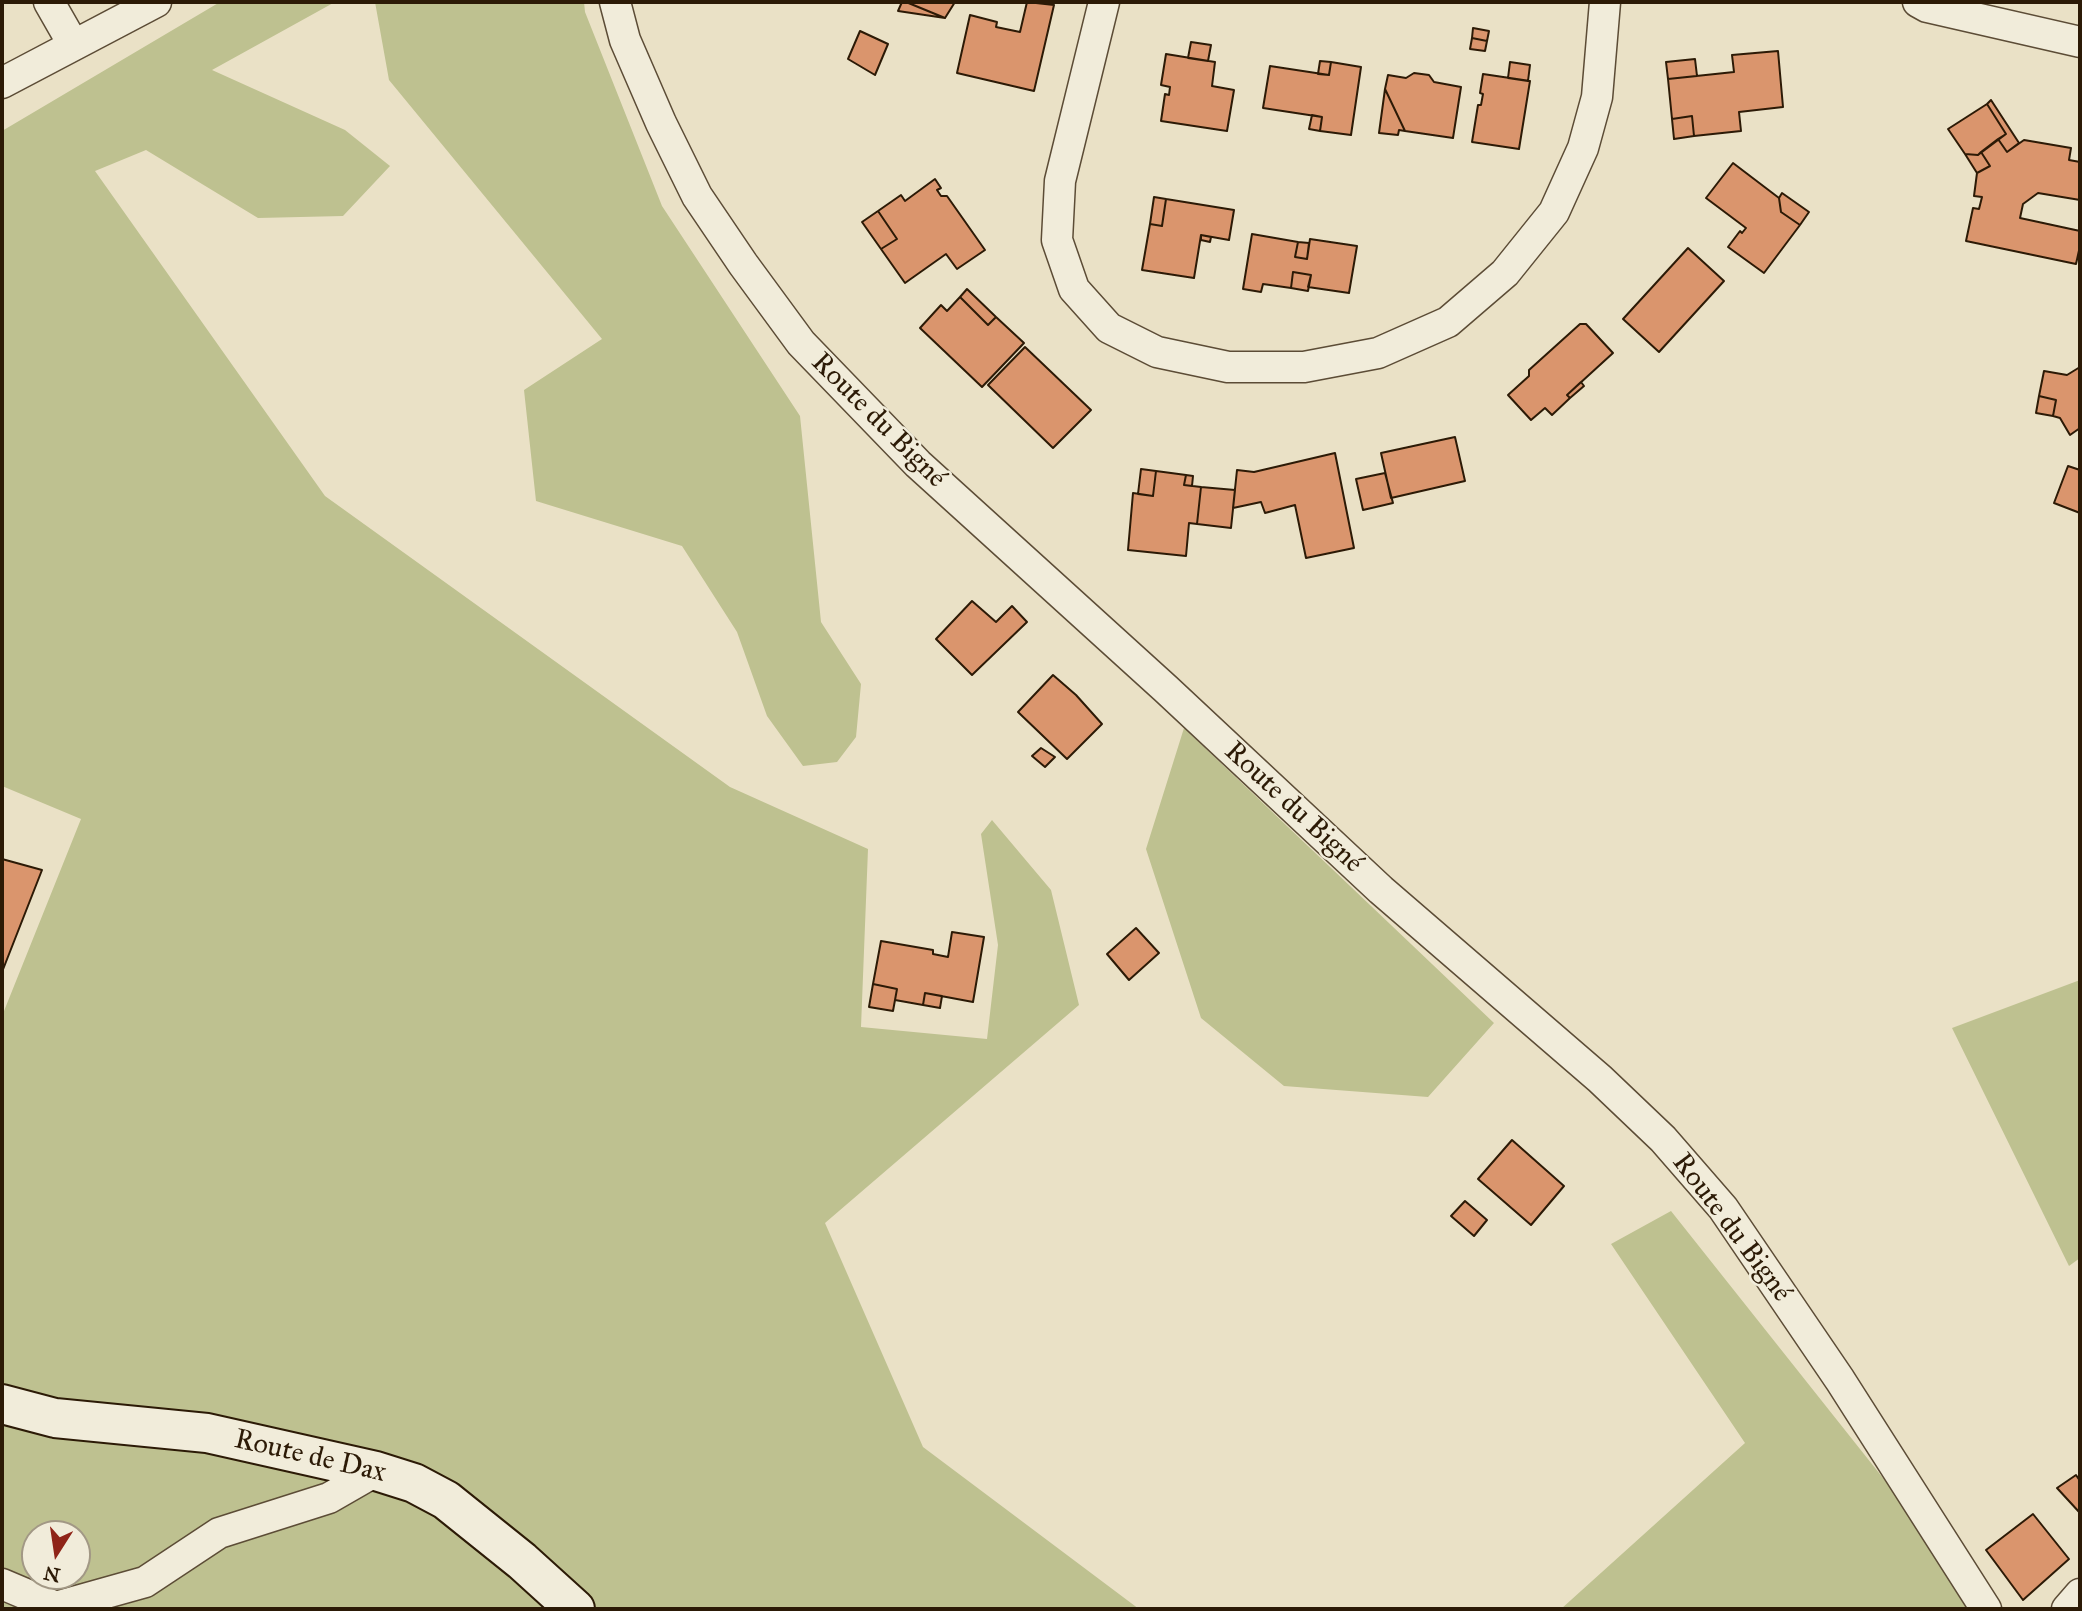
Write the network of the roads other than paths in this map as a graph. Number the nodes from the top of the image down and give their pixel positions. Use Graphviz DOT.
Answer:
graph roads {
  1 [pos="49,2"];
  2 [pos="156,2"];
  3 [pos="615,2"];
  4 [pos="1104,2"];
  5 [pos="1605,2"];
  6 [pos="1918,2"];
  7 [pos="2080,43"];
  8 [pos="73,44"];
  9 [pos="2,83"];
  10 [pos="2,1404"];
  11 [pos="376,1471"];
  12 [pos="2,1584"];
  13 [pos="2080,1594"];
  14 [pos="59,1608"];
  15 [pos="575,1609"];
  16 [pos="1986,1609"];
  17 [pos="2067,1609"];
  1 -- 8 [label="street"];
  2 -- 8 [label="street"];
  3 -- 16 [label="street, Route du Bigné"];
  4 -- 5 [label="street"];
  6 -- 7 [label="street"];
  8 -- 9 [label="street"];
  10 -- 11 [label="main road, Route de Dax"];
  11 -- 14 [label="street"];
  11 -- 15 [label="main road, Route de Dax"];
  12 -- 14 [label="street"];
  13 -- 17 [label="street"];
}
